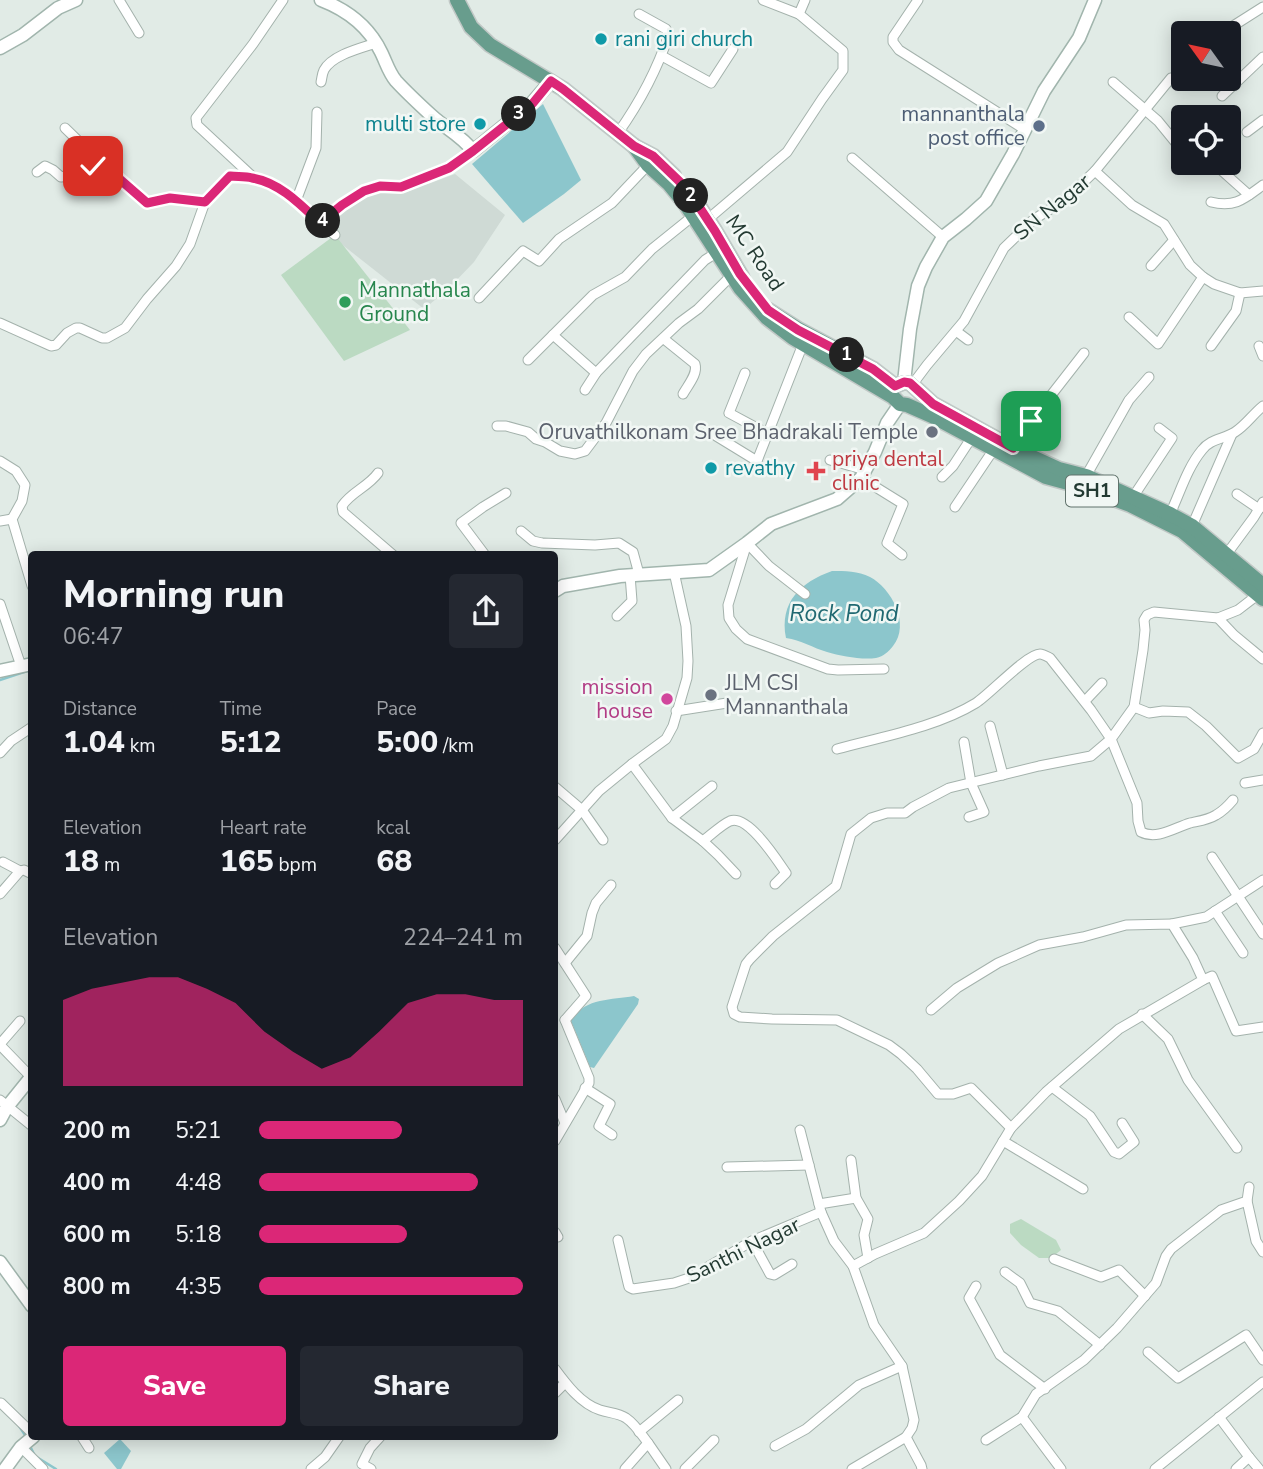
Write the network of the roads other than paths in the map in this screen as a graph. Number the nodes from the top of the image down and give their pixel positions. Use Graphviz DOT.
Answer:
graph roads {
  1 [pos="76,0"];
  2 [pos="119,0"];
  3 [pos="283,0"];
  4 [pos="321,0"];
  5 [pos="457,0"];
  6 [pos="764,0"];
  7 [pos="805,0"];
  8 [pos="918,0"];
  9 [pos="1095,0"];
  10 [pos="1263,7"];
  11 [pos="639,14"];
  12 [pos="799,14"];
  13 [pos="1241,21"];
  14 [pos="139,33"];
  15 [pos="376,43"];
  16 [pos="0,48"];
  17 [pos="733,49"];
  18 [pos="662,56"];
  19 [pos="1263,57"];
  20 [pos="1171,78"];
  21 [pos="551,81"];
  22 [pos="321,82"];
  23 [pos="1113,82"];
  24 [pos="1222,96"];
  25 [pos="1146,110"];
  26 [pos="317,112"];
  27 [pos="1263,120"];
  28 [pos="65,128"];
  29 [pos="1024,129"];
  30 [pos="1247,132"];
  31 [pos="618,133"];
  32 [pos="1171,136"];
  33 [pos="634,146"];
  34 [pos="473,151"];
  35 [pos="852,159"];
  36 [pos="100,162"];
  37 [pos="648,165"];
  38 [pos="1094,171"];
  39 [pos="37,172"];
  40 [pos="1227,175"];
  41 [pos="254,178"];
  42 [pos="1263,185"];
  43 [pos="1249,195"];
  44 [pos="296,201"];
  45 [pos="205,202"];
  46 [pos="1211,202"];
  47 [pos="700,218"];
  48 [pos="320,223"];
  49 [pos="335,235"];
  50 [pos="943,237"];
  51 [pos="1174,240"];
  52 [pos="716,253"];
  53 [pos="1151,266"];
  54 [pos="731,276"];
  55 [pos="1203,277"];
  56 [pos="1263,291"];
  57 [pos="1240,293"];
  58 [pos="478,298"];
  59 [pos="1129,317"];
  60 [pos="0,323"];
  61 [pos="956,331"];
  62 [pos="552,335"];
  63 [pos="664,339"];
  64 [pos="968,340"];
  65 [pos="803,344"];
  66 [pos="1211,346"];
  67 [pos="1259,346"];
  68 [pos="1084,353"];
  69 [pos="1263,356"];
  70 [pos="528,360"];
  71 [pos="596,373"];
  72 [pos="745,373"];
  73 [pos="1149,377"];
  74 [pos="585,390"];
  75 [pos="904,393"];
  76 [pos="683,394"];
  77 [pos="1263,406"];
  78 [pos="496,426"];
  79 [pos="1159,428"];
  80 [pos="708,431"];
  81 [pos="768,434"];
  82 [pos="1233,434"];
  83 [pos="972,437"];
  84 [pos="1013,448"];
  85 [pos="994,449"];
  86 [pos="830,460"];
  87 [pos="0,461"];
  88 [pos="378,473"];
  89 [pos="863,474"];
  90 [pos="1086,476"];
  91 [pos="942,478"];
  92 [pos="506,493"];
  93 [pos="1237,494"];
  94 [pos="1131,501"];
  95 [pos="1261,506"];
  96 [pos="955,507"];
  97 [pos="1170,513"];
  98 [pos="12,519"];
  99 [pos="0,521"];
  100 [pos="1192,526"];
  101 [pos="521,531"];
  102 [pos="747,543"];
  103 [pos="388,551"];
  104 [pos="482,551"];
  105 [pos="902,555"];
  106 [pos="1226,555"];
  107 [pos="674,572"];
  108 [pos="28,573"];
  109 [pos="634,575"];
  110 [pos="558,589"];
  111 [pos="1262,592"];
  112 [pos="806,594"];
  113 [pos="0,604"];
  114 [pos="617,616"];
  115 [pos="1218,618"];
  116 [pos="1263,659"];
  117 [pos="27,665"];
  118 [pos="884,669"];
  119 [pos="0,671"];
  120 [pos="1102,683"];
  121 [pos="1084,701"];
  122 [pos="727,703"];
  123 [pos="1134,707"];
  124 [pos="676,711"];
  125 [pos="990,726"];
  126 [pos="28,730"];
  127 [pos="1263,733"];
  128 [pos="1111,739"];
  129 [pos="964,742"];
  130 [pos="837,749"];
  131 [pos="0,753"];
  132 [pos="632,764"];
  133 [pos="1003,775"];
  134 [pos="1263,780"];
  135 [pos="971,783"];
  136 [pos="1245,783"];
  137 [pos="712,786"];
  138 [pos="558,790"];
  139 [pos="1233,800"];
  140 [pos="582,810"];
  141 [pos="969,817"];
  142 [pos="671,818"];
  143 [pos="558,837"];
  144 [pos="603,840"];
  145 [pos="703,842"];
  146 [pos="1212,856"];
  147 [pos="3,862"];
  148 [pos="20,871"];
  149 [pos="28,872"];
  150 [pos="736,874"];
  151 [pos="1263,880"];
  152 [pos="775,884"];
  153 [pos="611,885"];
  154 [pos="0,894"];
  155 [pos="1239,897"];
  156 [pos="1215,911"];
  157 [pos="1172,924"];
  158 [pos="1263,934"];
  159 [pos="558,952"];
  160 [pos="1242,953"];
  161 [pos="565,963"];
  162 [pos="1203,979"];
  163 [pos="930,1010"];
  164 [pos="1143,1014"];
  165 [pos="558,1017"];
  166 [pos="565,1020"];
  167 [pos="20,1021"];
  168 [pos="1263,1027"];
  169 [pos="0,1044"];
  170 [pos="28,1074"];
  171 [pos="28,1080"];
  172 [pos="1052,1087"];
  173 [pos="585,1088"];
  174 [pos="4,1103"];
  175 [pos="558,1106"];
  176 [pos="0,1120"];
  177 [pos="28,1123"];
  178 [pos="565,1123"];
  179 [pos="1122,1123"];
  180 [pos="1011,1128"];
  181 [pos="800,1130"];
  182 [pos="612,1135"];
  183 [pos="558,1136"];
  184 [pos="1003,1141"];
  185 [pos="1237,1148"];
  186 [pos="850,1160"];
  187 [pos="809,1166"];
  188 [pos="727,1167"];
  189 [pos="1249,1187"];
  190 [pos="1083,1189"];
  191 [pos="856,1198"];
  192 [pos="1247,1201"];
  193 [pos="820,1208"];
  194 [pos="618,1240"];
  195 [pos="752,1241"];
  196 [pos="1263,1252"];
  197 [pos="868,1258"];
  198 [pos="1054,1259"];
  199 [pos="0,1262"];
  200 [pos="792,1264"];
  201 [pos="853,1266"];
  202 [pos="1005,1272"];
  203 [pos="976,1286"];
  204 [pos="1145,1296"];
  205 [pos="28,1300"];
  206 [pos="1100,1345"];
  207 [pos="1148,1352"];
  208 [pos="1263,1360"];
  209 [pos="902,1366"];
  210 [pos="558,1373"];
  211 [pos="1263,1382"];
  212 [pos="565,1383"];
  213 [pos="1045,1389"];
  214 [pos="558,1390"];
  215 [pos="678,1399"];
  216 [pos="1,1403"];
  217 [pos="1022,1417"];
  218 [pos="1219,1417"];
  219 [pos="28,1431"];
  220 [pos="639,1432"];
  221 [pos="906,1437"];
  222 [pos="28,1439"];
  223 [pos="84,1440"];
  224 [pos="337,1440"];
  225 [pos="377,1440"];
  226 [pos="714,1440"];
  227 [pos="986,1440"];
  228 [pos="648,1444"];
  229 [pos="775,1446"];
  230 [pos="21,1447"];
  231 [pos="89,1448"];
  232 [pos="1250,1457"];
  233 [pos="5,1469"];
  234 [pos="43,1469"];
  235 [pos="311,1469"];
  236 [pos="370,1469"];
  237 [pos="625,1469"];
  238 [pos="666,1469"];
  239 [pos="685,1469"];
  240 [pos="852,1469"];
  241 [pos="922,1469"];
  242 [pos="1061,1469"];
  243 [pos="1155,1469"];
  244 [pos="1236,1469"];
  245 [pos="1259,1469"];
  1 -- 16 [label="main road"];
  2 -- 14 [label="street"];
  3 -- 41 [label="street"];
  4 -- 15 [label="main road"];
  5 -- 21 [label="main road, MC Road / SH1"];
  6 -- 12 [label="street"];
  7 -- 12 [label="street"];
  8 -- 29 [label="street"];
  9 -- 29 [label="main road"];
  10 -- 13 [label="street"];
  11 -- 18 [label="street"];
  12 -- 47 [label="street"];
  15 -- 22 [label="street"];
  15 -- 34 [label="main road"];
  17 -- 18 [label="street"];
  18 -- 31 [label="street"];
  19 -- 24 [label="street"];
  20 -- 25 [label="street"];
  21 -- 31 [label="main road, MC Road / SH1"];
  21 -- 34 [label="main road"];
  23 -- 25 [label="street"];
  25 -- 32 [label="street"];
  25 -- 38 [label="street"];
  26 -- 44 [label="street"];
  27 -- 30 [label="street"];
  28 -- 36 [label="street"];
  29 -- 50 [label="main road"];
  31 -- 33 [label="main road, MC Road / SH1"];
  33 -- 37 [label="main road, MC Road / SH1"];
  33 -- 47 [label="main road, MC Road / SH1"];
  34 -- 48 [label="street"];
  35 -- 50 [label="street"];
  36 -- 39 [label="street"];
  36 -- 45 [label="street"];
  37 -- 47 [label="main road, MC Road / SH1"];
  37 -- 58 [label="street"];
  38 -- 51 [label="street, SN Nagar"];
  38 -- 61 [label="street, SN Nagar"];
  40 -- 43 [label="street"];
  41 -- 44 [label="street"];
  41 -- 45 [label="street"];
  42 -- 43 [label="street"];
  43 -- 46 [label="street"];
  44 -- 48 [label="street"];
  45 -- 60 [label="street"];
  47 -- 52 [label="main road, MC Road / SH1"];
  47 -- 62 [label="street"];
  47 -- 75 [label="main road, MC Road / SH1"];
  48 -- 49 [label="street"];
  50 -- 75 [label="main road"];
  51 -- 53 [label="street"];
  51 -- 55 [label="street, SN Nagar"];
  52 -- 54 [label="main road, MC Road / SH1"];
  52 -- 71 [label="street"];
  54 -- 63 [label="street"];
  54 -- 65 [label="main road, MC Road / SH1"];
  55 -- 57 [label="street, SN Nagar"];
  55 -- 59 [label="street"];
  56 -- 57 [label="street, SN Nagar"];
  57 -- 66 [label="street"];
  61 -- 64 [label="street"];
  61 -- 75 [label="street, SN Nagar"];
  62 -- 70 [label="street"];
  62 -- 71 [label="street"];
  63 -- 76 [label="street"];
  63 -- 78 [label="street"];
  65 -- 75 [label="main road, MC Road / SH1"];
  65 -- 81 [label="street"];
  67 -- 69 [label="street"];
  68 -- 84 [label="street"];
  71 -- 74 [label="street"];
  72 -- 81 [label="street"];
  73 -- 90 [label="street"];
  75 -- 83 [label="main road, MC Road / SH1"];
  75 -- 84 [label="main road, MC Road / SH1"];
  75 -- 89 [label="main road"];
  77 -- 82 [label="street"];
  79 -- 94 [label="street"];
  80 -- 81 [label="street"];
  82 -- 97 [label="street"];
  82 -- 100 [label="street"];
  83 -- 85 [label="main road, MC Road / SH1"];
  83 -- 91 [label="street"];
  84 -- 90 [label="main road, MC Road / SH1"];
  85 -- 94 [label="main road, MC Road / SH1"];
  85 -- 96 [label="street"];
  86 -- 89 [label="street"];
  87 -- 98 [label="street"];
  88 -- 103 [label="street"];
  89 -- 102 [label="main road"];
  89 -- 105 [label="street"];
  90 -- 94 [label="main road, MC Road / SH1"];
  92 -- 104 [label="street"];
  93 -- 95 [label="street"];
  94 -- 97 [label="main road, MC Road / SH1"];
  94 -- 111 [label="main road, MC Road / SH1"];
  95 -- 106 [label="street"];
  97 -- 100 [label="main road, MC Road / SH1"];
  98 -- 99 [label="street"];
  98 -- 108 [label="street"];
  100 -- 106 [label="main road, MC Road / SH1"];
  101 -- 109 [label="street"];
  102 -- 107 [label="main road"];
  102 -- 112 [label="street"];
  102 -- 118 [label="street"];
  106 -- 111 [label="main road, MC Road / SH1"];
  107 -- 109 [label="main road"];
  107 -- 124 [label="street"];
  109 -- 110 [label="main road"];
  109 -- 114 [label="street"];
  111 -- 115 [label="street"];
  113 -- 117 [label="street"];
  115 -- 116 [label="street"];
  115 -- 123 [label="street"];
  117 -- 119 [label="main road"];
  120 -- 121 [label="street"];
  121 -- 128 [label="street"];
  121 -- 130 [label="street"];
  122 -- 124 [label="street"];
  123 -- 127 [label="street"];
  123 -- 128 [label="street"];
  124 -- 132 [label="street"];
  125 -- 133 [label="street"];
  126 -- 131 [label="street"];
  128 -- 133 [label="street"];
  128 -- 139 [label="street"];
  129 -- 135 [label="street"];
  132 -- 140 [label="street"];
  132 -- 142 [label="street"];
  133 -- 135 [label="street"];
  134 -- 136 [label="street"];
  135 -- 141 [label="street"];
  135 -- 180 [label="street"];
  137 -- 142 [label="street"];
  138 -- 140 [label="street"];
  140 -- 143 [label="street"];
  140 -- 144 [label="street"];
  142 -- 145 [label="street"];
  145 -- 150 [label="street"];
  145 -- 152 [label="street"];
  146 -- 155 [label="street"];
  147 -- 148 [label="street"];
  148 -- 149 [label="street"];
  148 -- 154 [label="street"];
  151 -- 155 [label="street"];
  153 -- 161 [label="street"];
  155 -- 156 [label="street"];
  155 -- 158 [label="street"];
  156 -- 157 [label="street"];
  156 -- 160 [label="street"];
  157 -- 162 [label="street"];
  157 -- 163 [label="street"];
  159 -- 161 [label="street"];
  161 -- 166 [label="street"];
  162 -- 164 [label="street"];
  162 -- 168 [label="street"];
  164 -- 172 [label="street"];
  164 -- 185 [label="street"];
  165 -- 166 [label="street"];
  166 -- 173 [label="street"];
  167 -- 169 [label="street"];
  169 -- 170 [label="street"];
  171 -- 174 [label="main road"];
  172 -- 179 [label="street"];
  172 -- 180 [label="street"];
  173 -- 178 [label="street"];
  173 -- 182 [label="street"];
  174 -- 176 [label="main road"];
  174 -- 177 [label="street"];
  175 -- 178 [label="street"];
  178 -- 183 [label="street"];
  180 -- 184 [label="street"];
  181 -- 187 [label="street"];
  184 -- 190 [label="street"];
  184 -- 197 [label="street"];
  186 -- 191 [label="street"];
  187 -- 188 [label="street"];
  187 -- 193 [label="street"];
  189 -- 192 [label="street"];
  191 -- 193 [label="street, Santhi Nagar"];
  191 -- 197 [label="street"];
  192 -- 196 [label="street"];
  192 -- 204 [label="street"];
  193 -- 195 [label="street, Santhi Nagar"];
  193 -- 201 [label="street"];
  194 -- 195 [label="street, Santhi Nagar"];
  195 -- 200 [label="street"];
  197 -- 201 [label="street"];
  198 -- 204 [label="street"];
  199 -- 205 [label="main road"];
  201 -- 209 [label="street"];
  202 -- 206 [label="street"];
  203 -- 213 [label="street"];
  204 -- 206 [label="street"];
  206 -- 213 [label="street"];
  207 -- 208 [label="street"];
  209 -- 221 [label="street"];
  209 -- 229 [label="street"];
  210 -- 212 [label="street"];
  211 -- 218 [label="street"];
  212 -- 214 [label="street"];
  212 -- 220 [label="street"];
  213 -- 217 [label="street"];
  215 -- 220 [label="street"];
  216 -- 219 [label="street"];
  217 -- 227 [label="street"];
  217 -- 242 [label="street"];
  218 -- 232 [label="street"];
  218 -- 243 [label="street"];
  220 -- 228 [label="street"];
  221 -- 240 [label="street"];
  221 -- 241 [label="street"];
  222 -- 230 [label="main road"];
  223 -- 231 [label="street"];
  224 -- 235 [label="street"];
  225 -- 236 [label="street"];
  226 -- 239 [label="street"];
  228 -- 237 [label="street"];
  228 -- 238 [label="street"];
  230 -- 233 [label="main road"];
  230 -- 234 [label="street"];
  232 -- 244 [label="street"];
  232 -- 245 [label="street"];
}
